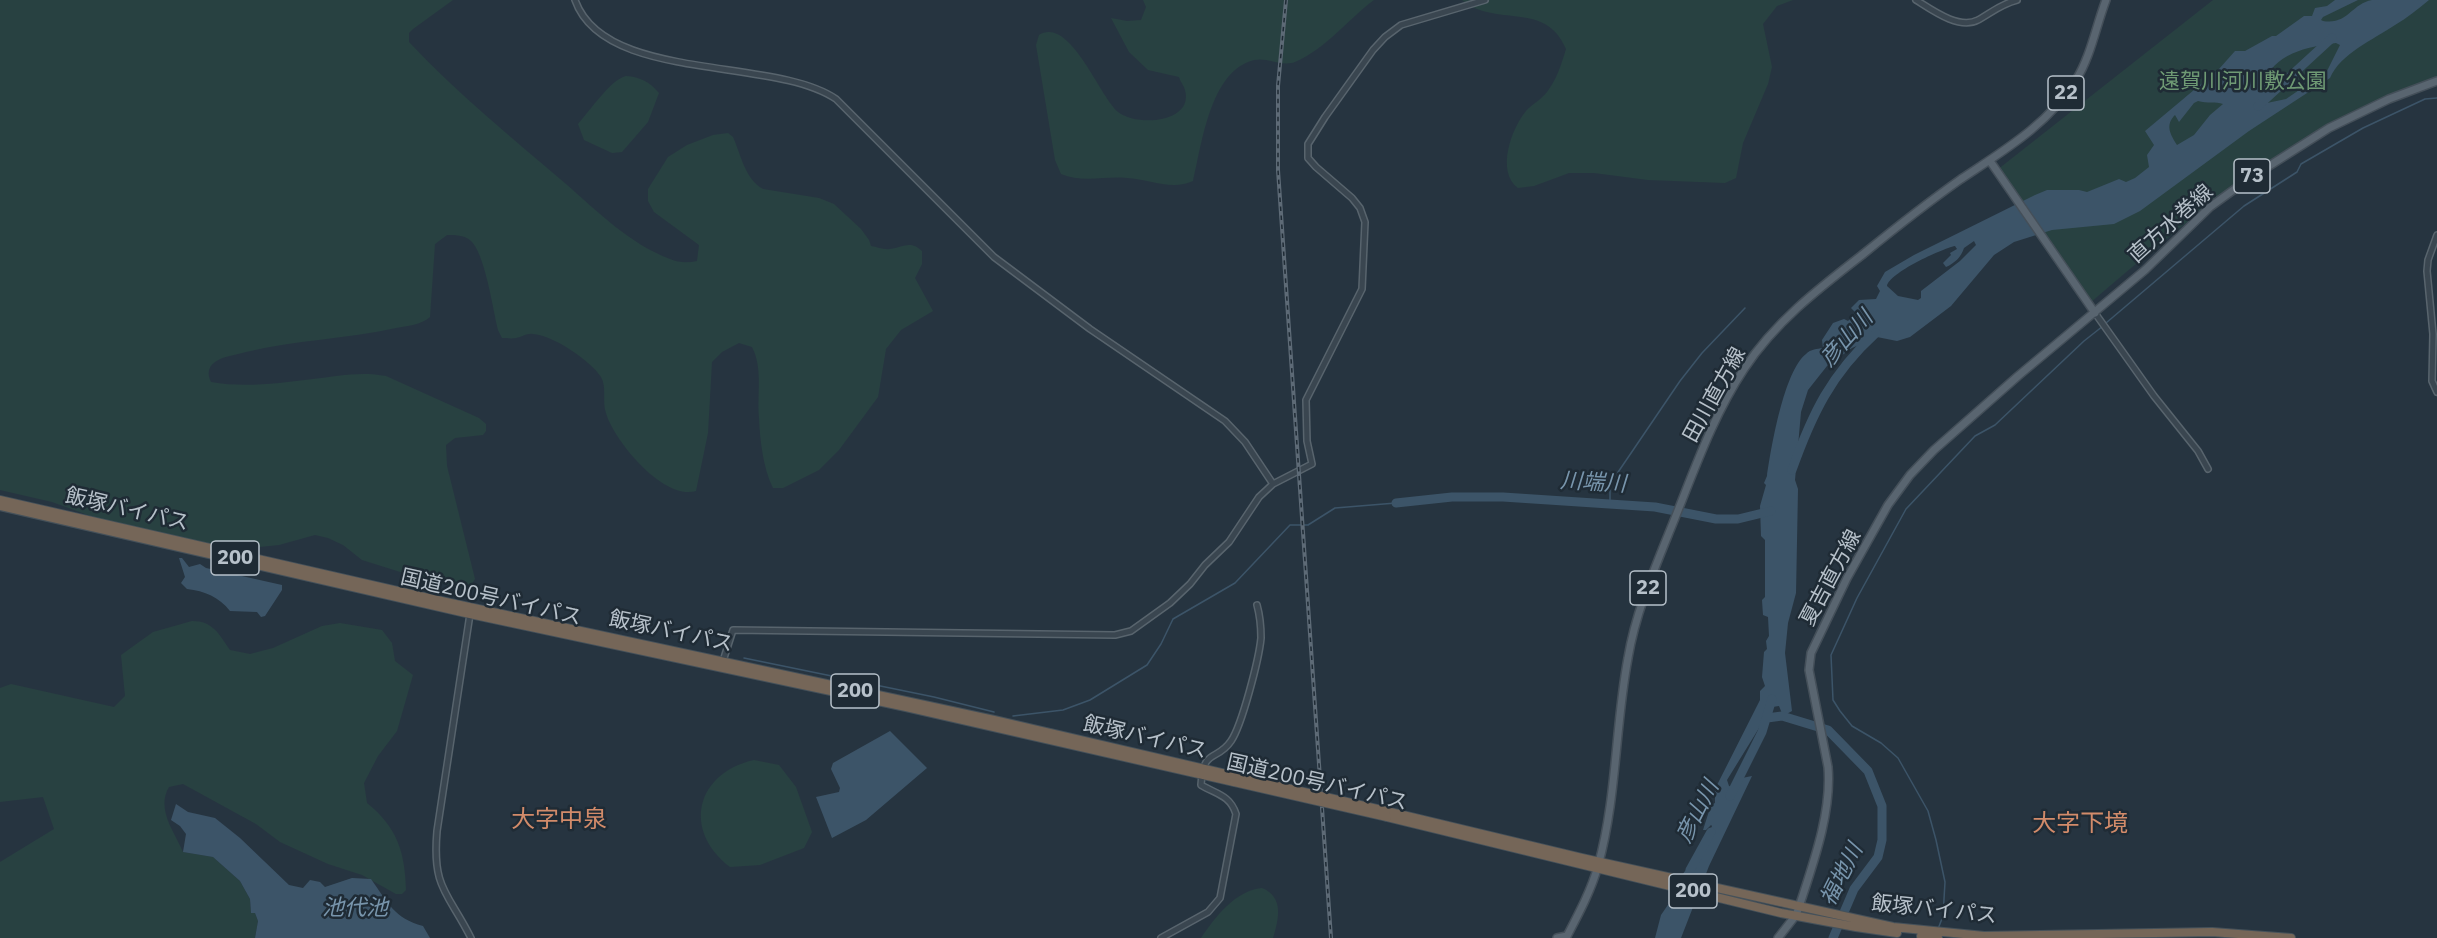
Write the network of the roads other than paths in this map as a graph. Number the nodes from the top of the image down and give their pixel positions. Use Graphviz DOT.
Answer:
graph roads {
  1 [pos="574,0"];
  2 [pos="1485,0"];
  3 [pos="1916,0"];
  4 [pos="2017,0"];
  5 [pos="2106,0"];
  6 [pos="2437,81"];
  7 [pos="1991,162"];
  8 [pos="2437,235"];
  9 [pos="2095,313"];
  10 [pos="2437,392"];
  11 [pos="2208,469"];
  12 [pos="1273,484"];
  13 [pos="0,500"];
  14 [pos="0,506"];
  15 [pos="1257,605"];
  16 [pos="470,614"];
  17 [pos="722,665"];
  18 [pos="1202,773"];
  19 [pos="1603,866"];
  20 [pos="1799,907"];
  21 [pos="1796,915"];
  22 [pos="1814,915"];
  23 [pos="1922,934"];
  24 [pos="1566,937"];
  25 [pos="471,938"];
  26 [pos="1161,938"];
  27 [pos="1557,938"];
  28 [pos="1778,938"];
  29 [pos="1938,938"];
  30 [pos="2291,938"];
  1 -- 12 [label="street"];
  2 -- 12 [label="street"];
  3 -- 4 [label="street"];
  5 -- 7 [label="main road, 田川直方線 / 22"];
  6 -- 9 [label="main road, 直方水巻線 / 73"];
  7 -- 9 [label="main road"];
  7 -- 19 [label="main road, 田川直方線 / 22"];
  8 -- 10 [label="street"];
  9 -- 11 [label="street"];
  9 -- 20 [label="main road, 夏吉直方線"];
  12 -- 17 [label="street"];
  13 -- 17 [label="highway, 飯塚バイパス / 200"];
  14 -- 16 [label="highway, 国道200号バイパス / 200"];
  15 -- 18 [label="street"];
  16 -- 17 [label="highway, 国道200号バイパス / 200"];
  16 -- 25 [label="street"];
  17 -- 18 [label="highway, 国道200号バイパス / 200"];
  18 -- 19 [label="highway, 国道200号バイパス / 200, bridge"];
  18 -- 26 [label="street"];
  19 -- 20 [label="highway, 200"];
  19 -- 21 [label="highway, 200"];
  19 -- 24 [label="main road, 田川直方線 / 22"];
  20 -- 21 [label="main road, 夏吉直方線"];
  20 -- 22 [label="highway, 200"];
  21 -- 22 [label="highway, 200"];
  21 -- 28 [label="main road, 夏吉直方線"];
  22 -- 23 [label="highway, 200"];
  23 -- 29 [label="highway, 200"];
  23 -- 30 [label="highway, 飯塚バイパス / 200"];
  24 -- 27 [label="main road"];
}
